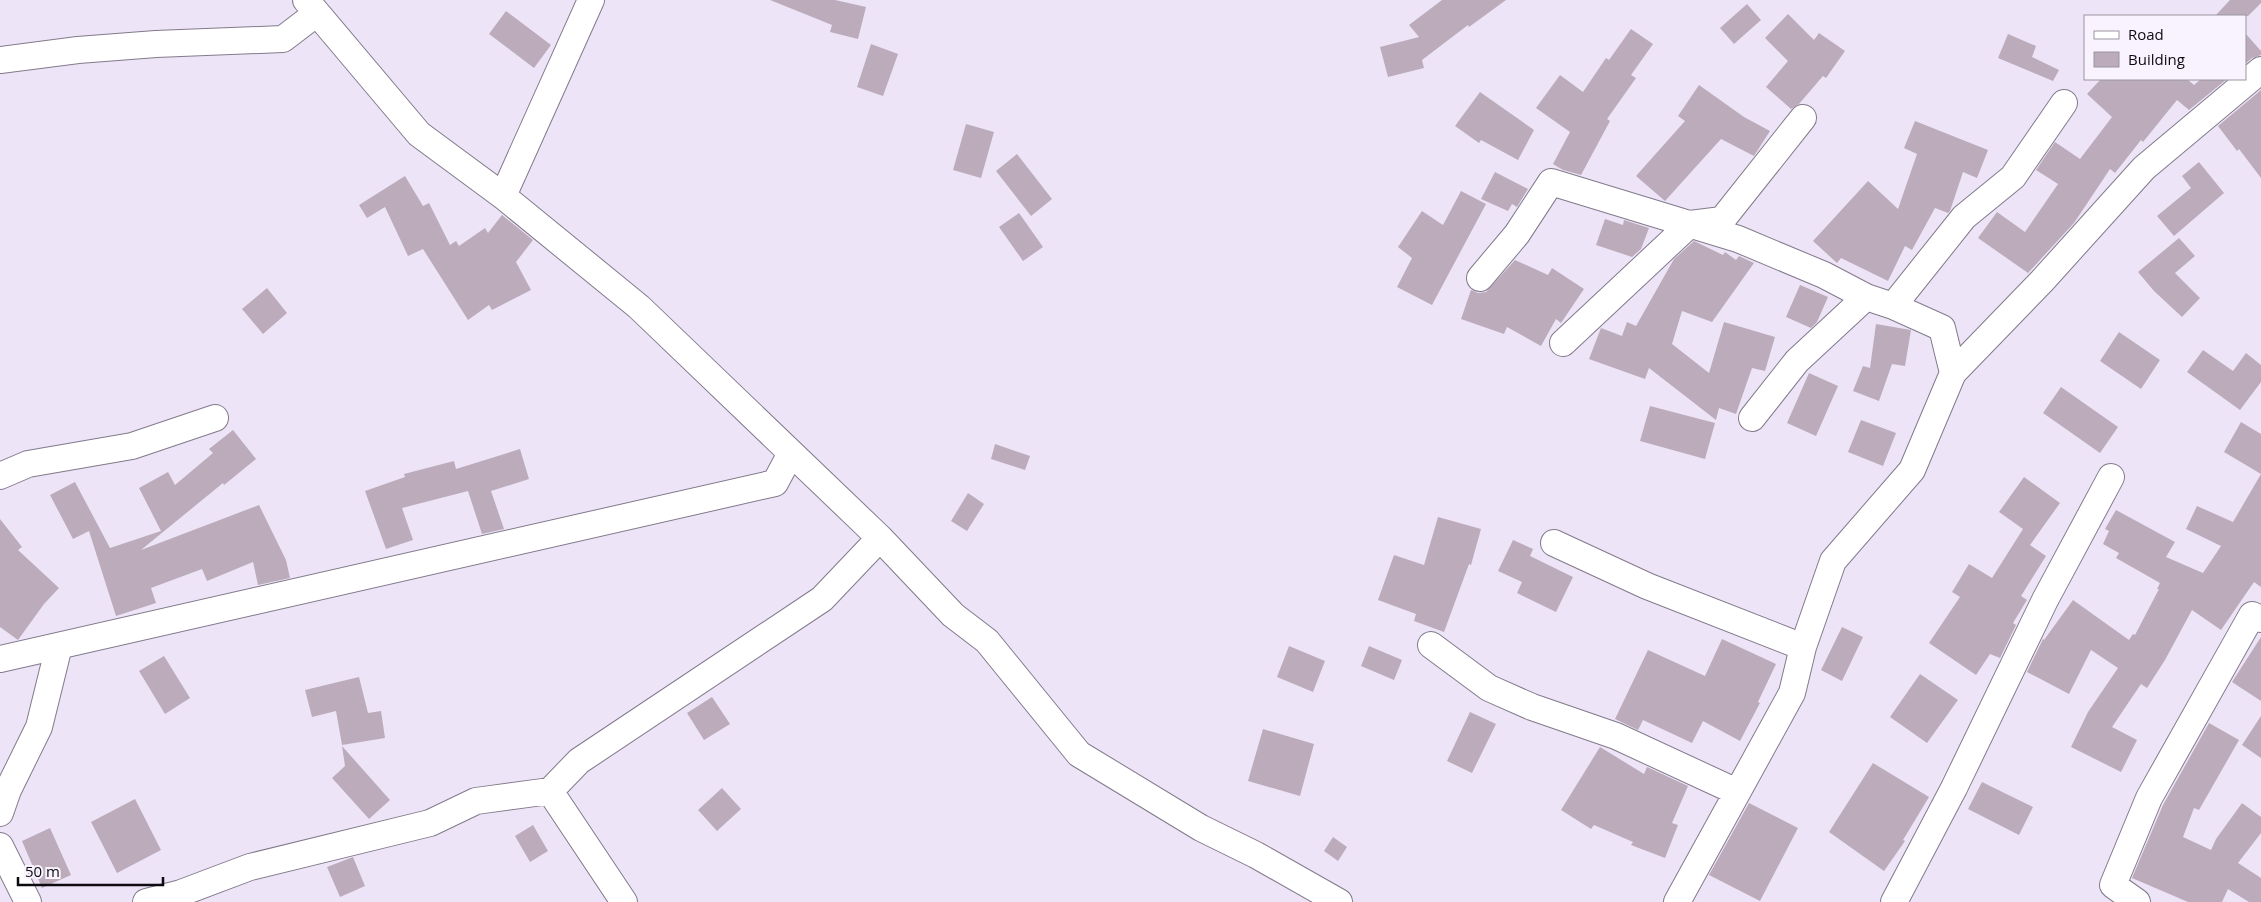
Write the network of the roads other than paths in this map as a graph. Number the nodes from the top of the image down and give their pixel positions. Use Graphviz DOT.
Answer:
graph roads {
  1 [pos="591,0"];
  2 [pos="311,6"];
  3 [pos="0,60"];
  4 [pos="2261,70"];
  5 [pos="2064,104"];
  6 [pos="1803,118"];
  7 [pos="502,196"];
  8 [pos="1690,224"];
  9 [pos="1480,278"];
  10 [pos="1866,297"];
  11 [pos="1893,306"];
  12 [pos="1563,343"];
  13 [pos="1953,374"];
  14 [pos="216,418"];
  15 [pos="1752,418"];
  16 [pos="791,453"];
  17 [pos="0,476"];
  18 [pos="2111,477"];
  19 [pos="880,538"];
  20 [pos="1554,543"];
  21 [pos="2261,619"];
  22 [pos="1430,645"];
  23 [pos="60,646"];
  24 [pos="1803,647"];
  25 [pos="0,658"];
  26 [pos="550,791"];
  27 [pos="1737,792"];
  28 [pos="0,813"];
  29 [pos="0,846"];
  30 [pos="28,902"];
  31 [pos="146,902"];
  32 [pos="624,902"];
  33 [pos="1339,902"];
  34 [pos="1677,902"];
  35 [pos="1894,902"];
  36 [pos="2137,902"];
  1 -- 7 [label="street"];
  2 -- 3 [label="street"];
  2 -- 7 [label="street"];
  4 -- 13 [label="street"];
  5 -- 11 [label="street"];
  6 -- 8 [label="street"];
  7 -- 16 [label="street"];
  8 -- 9 [label="street"];
  8 -- 10 [label="street"];
  8 -- 12 [label="street"];
  10 -- 11 [label="street"];
  10 -- 15 [label="street"];
  11 -- 13 [label="street"];
  13 -- 24 [label="street"];
  14 -- 17 [label="street"];
  16 -- 19 [label="street"];
  16 -- 23 [label="street"];
  18 -- 35 [label="street"];
  19 -- 26 [label="street"];
  19 -- 33 [label="street"];
  20 -- 24 [label="street"];
  21 -- 36 [label="street"];
  22 -- 27 [label="street"];
  23 -- 25 [label="street"];
  23 -- 28 [label="street"];
  24 -- 27 [label="street"];
  26 -- 31 [label="street"];
  26 -- 32 [label="street"];
  27 -- 34 [label="street"];
  29 -- 30 [label="street"];
}
